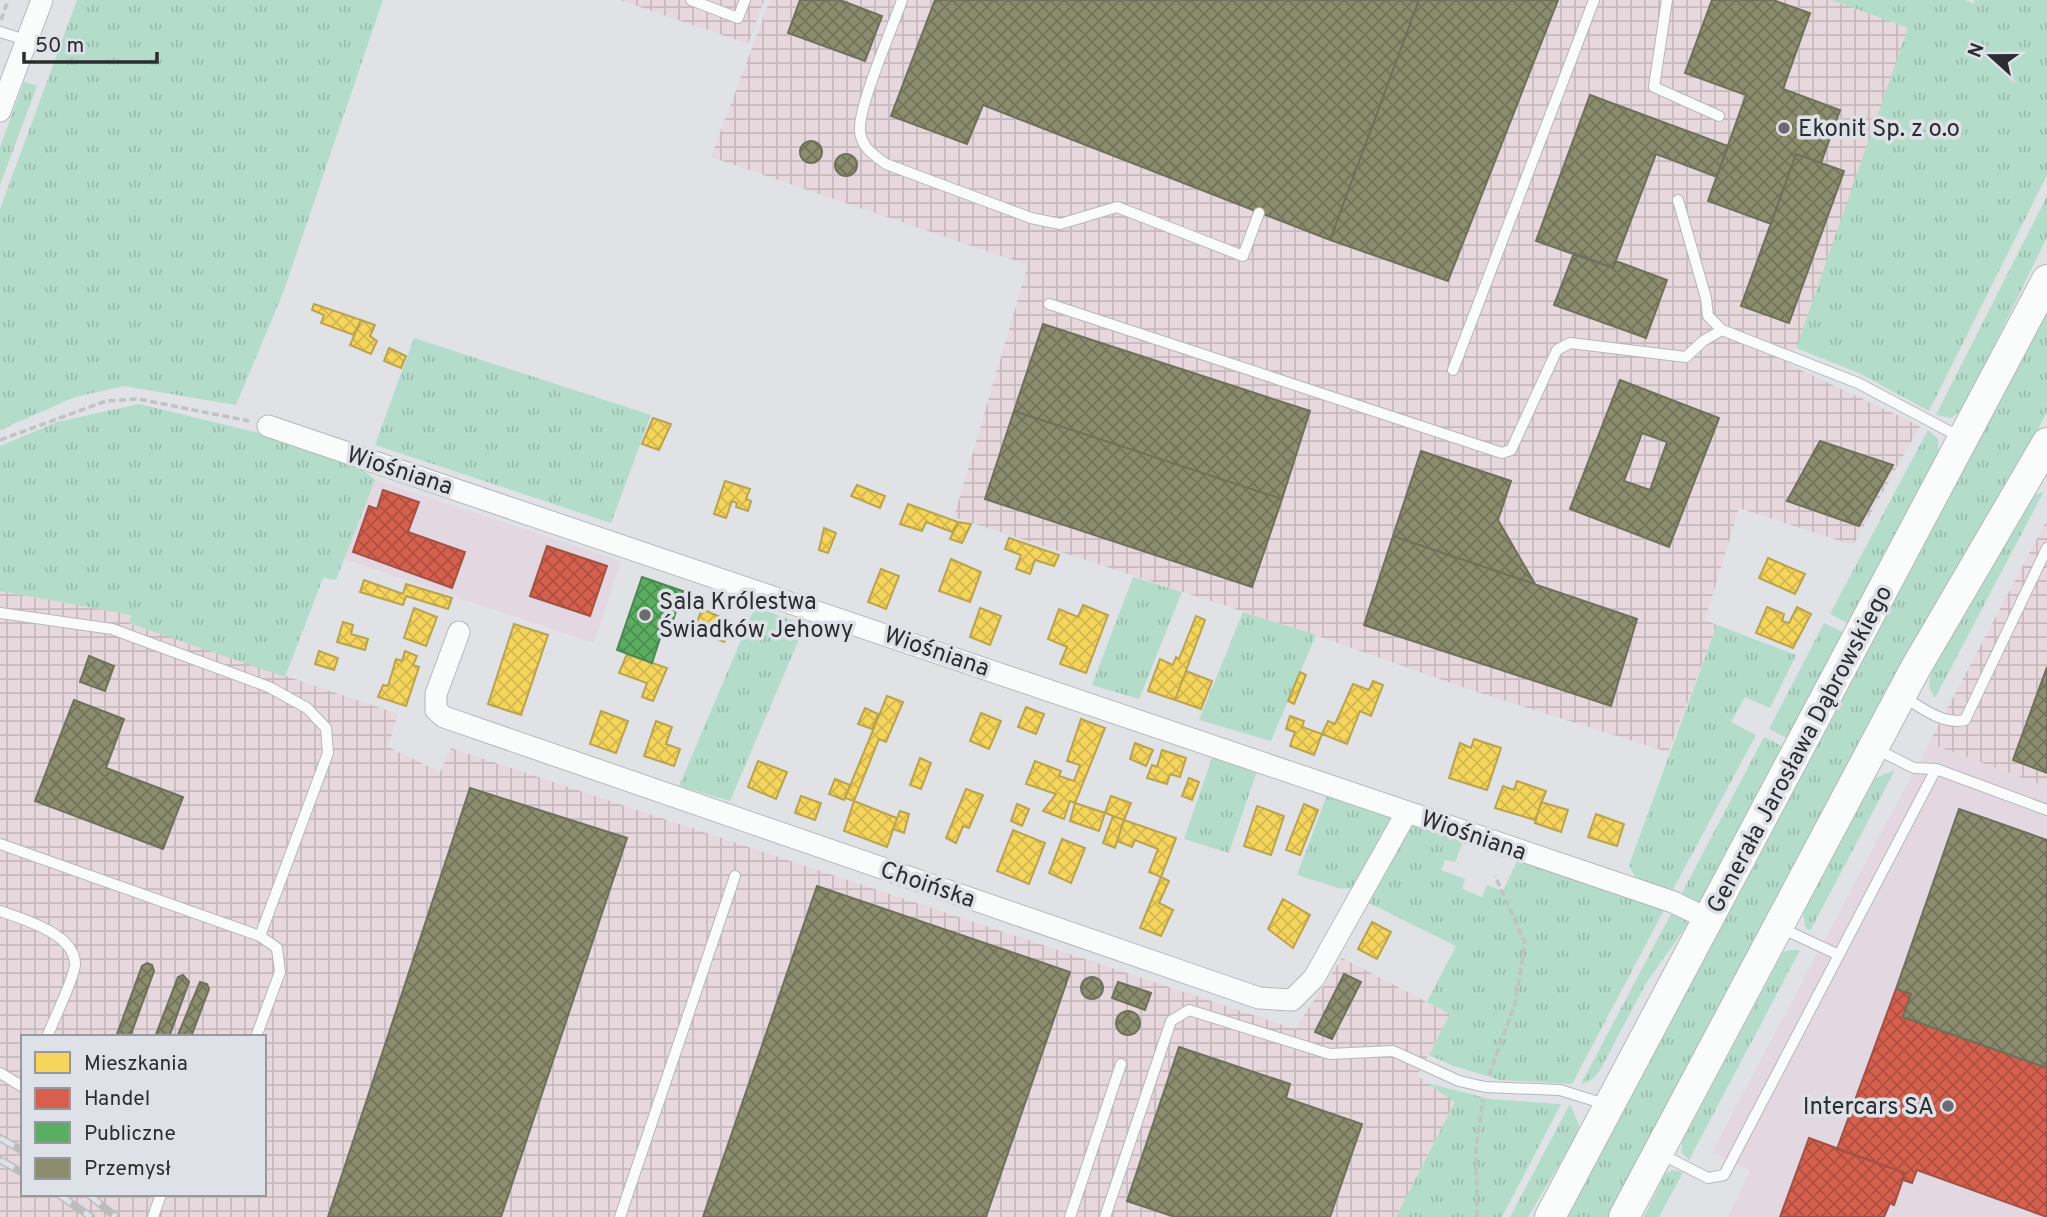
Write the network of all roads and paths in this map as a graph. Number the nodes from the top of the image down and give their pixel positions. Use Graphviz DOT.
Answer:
graph roads {
  1 [pos="8,0"];
  2 [pos="42,0"];
  3 [pos="691,0"];
  4 [pos="745,0"];
  5 [pos="902,0"];
  6 [pos="1594,0"];
  7 [pos="1667,0"];
  8 [pos="0,22"];
  9 [pos="0,32"];
  10 [pos="26,40"];
  11 [pos="0,111"];
  12 [pos="1719,116"];
  13 [pos="1678,200"];
  14 [pos="1258,213"];
  15 [pos="2047,280"];
  16 [pos="1049,304"];
  17 [pos="1722,330"];
  18 [pos="1453,370"];
  19 [pos="268,426"];
  20 [pos="1963,439"];
  21 [pos="0,440"];
  22 [pos="2047,443"];
  23 [pos="2047,548"];
  24 [pos="0,613"];
  25 [pos="459,632"];
  26 [pos="1901,696"];
  27 [pos="1873,747"];
  28 [pos="1936,769"];
  29 [pos="2047,810"];
  30 [pos="1407,812"];
  31 [pos="0,844"];
  32 [pos="735,876"];
  33 [pos="1496,876"];
  34 [pos="0,911"];
  35 [pos="1708,919"];
  36 [pos="1778,927"];
  37 [pos="260,936"];
  38 [pos="1839,955"];
  39 [pos="48,1035"];
  40 [pos="257,1035"];
  41 [pos="1121,1065"];
  42 [pos="0,1073"];
  43 [pos="21,1086"];
  44 [pos="1485,1087"];
  45 [pos="1609,1105"];
  46 [pos="1658,1153"];
  47 [pos="160,1196"];
  48 [pos="153,1217"];
  49 [pos="620,1217"];
  50 [pos="1070,1217"];
  51 [pos="1105,1217"];
  52 [pos="1477,1217"];
  53 [pos="1550,1217"];
  54 [pos="1624,1217"];
  1 -- 8 [label="path"];
  2 -- 10 [label="street"];
  3 -- 4 [label="lane"];
  5 -- 14 [label="lane"];
  6 -- 18 [label="lane"];
  7 -- 12 [label="lane"];
  9 -- 10 [label="lane"];
  10 -- 11 [label="street"];
  13 -- 17 [label="lane"];
  15 -- 20 [label="main road, Generała Jarosława Dąbrowskiego"];
  16 -- 17 [label="lane"];
  17 -- 20 [label="lane"];
  19 -- 21 [label="path"];
  19 -- 30 [label="street, Wiośniana"];
  20 -- 35 [label="main road, Generała Jarosława Dąbrowskiego"];
  22 -- 26 [label="main road"];
  23 -- 26 [label="lane"];
  24 -- 37 [label="lane"];
  25 -- 30 [label="street, Choińska"];
  26 -- 27 [label="main road"];
  27 -- 28 [label="lane"];
  27 -- 36 [label="main road"];
  28 -- 29 [label="lane"];
  28 -- 38 [label="lane"];
  30 -- 35 [label="street, Wiośniana"];
  31 -- 37 [label="lane"];
  32 -- 49 [label="lane"];
  33 -- 44 [label="path"];
  34 -- 39 [label="lane"];
  35 -- 45 [label="main road, Generała Jarosława Dąbrowskiego"];
  36 -- 38 [label="lane"];
  36 -- 46 [label="main road"];
  37 -- 40 [label="lane"];
  38 -- 46 [label="lane"];
  41 -- 50 [label="lane"];
  42 -- 43 [label="lane"];
  44 -- 45 [label="lane"];
  44 -- 51 [label="lane"];
  44 -- 52 [label="path"];
  45 -- 53 [label="main road, Generała Jarosława Dąbrowskiego"];
  46 -- 54 [label="main road"];
  47 -- 48 [label="lane"];
}
